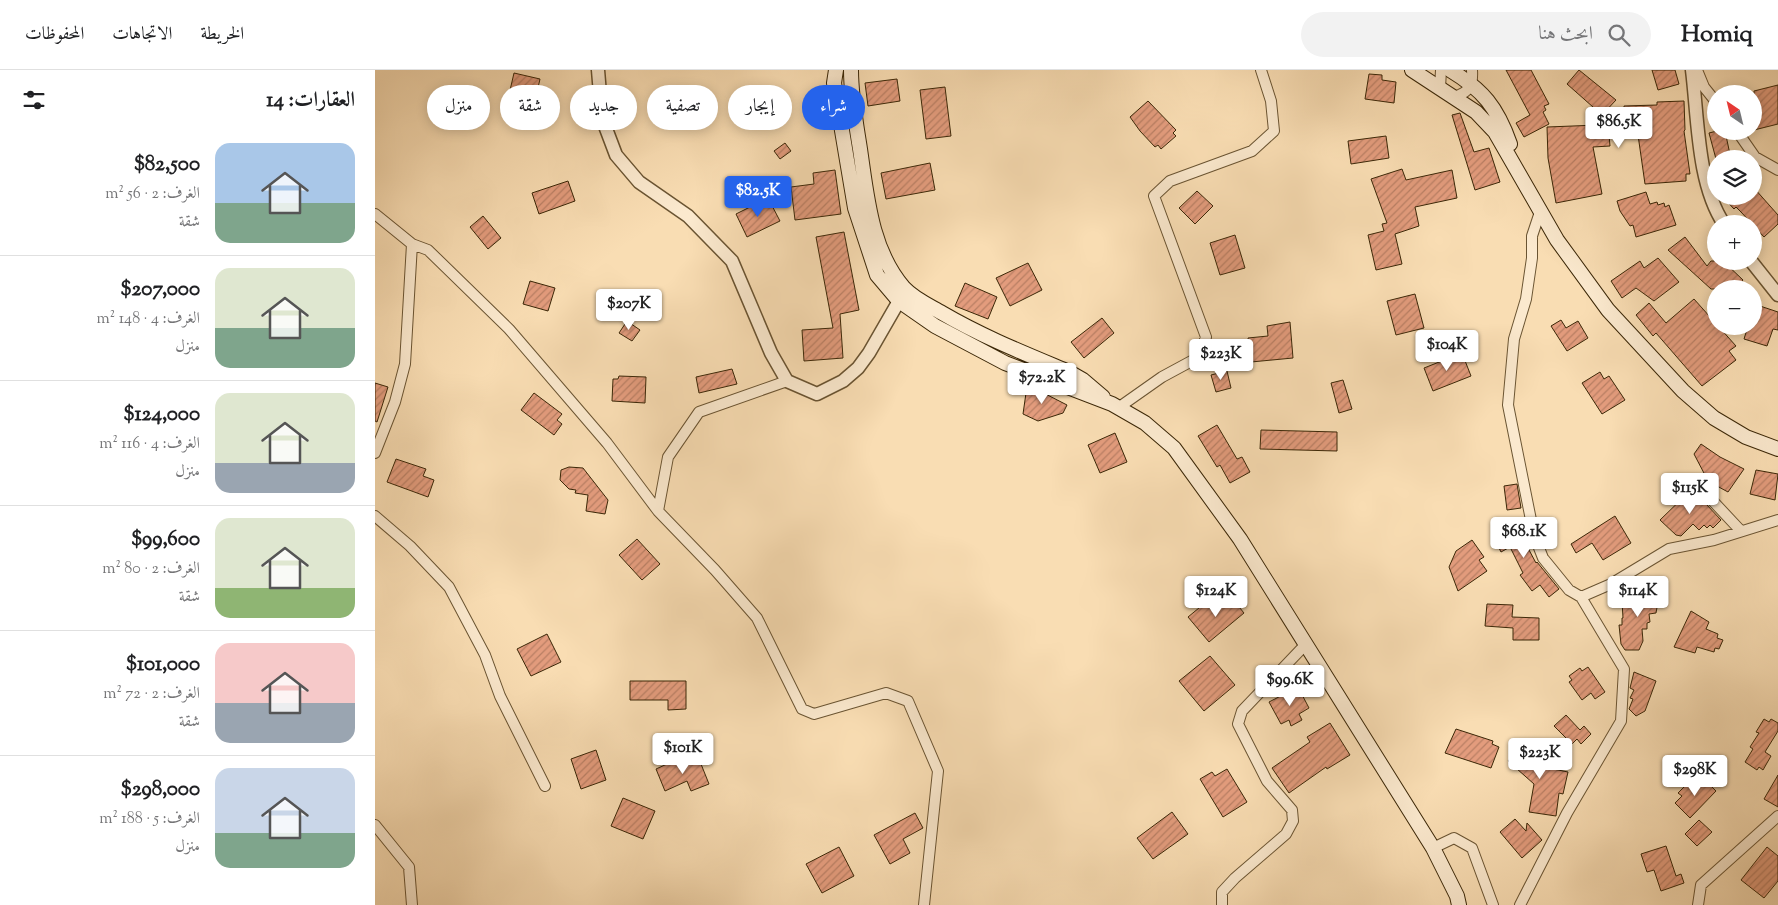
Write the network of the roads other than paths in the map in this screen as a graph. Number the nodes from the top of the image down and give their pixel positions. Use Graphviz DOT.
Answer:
graph roads {
  1 [pos="598,70"];
  2 [pos="836,70"];
  3 [pos="851,70"];
  4 [pos="1261,70"];
  5 [pos="1412,70"];
  6 [pos="1441,70"];
  7 [pos="1449,70"];
  8 [pos="1472,70"];
  9 [pos="1692,70"];
  10 [pos="1697,70"];
  11 [pos="1473,84"];
  12 [pos="1440,88"];
  13 [pos="1707,91"];
  14 [pos="1455,97"];
  15 [pos="1743,140"];
  16 [pos="1778,170"];
  17 [pos="1522,178"];
  18 [pos="1540,212"];
  19 [pos="375,214"];
  20 [pos="1718,215"];
  21 [pos="412,244"];
  22 [pos="1758,270"];
  23 [pos="902,295"];
  24 [pos="1778,295"];
  25 [pos="787,380"];
  26 [pos="1115,406"];
  27 [pos="1746,437"];
  28 [pos="1778,440"];
  29 [pos="1778,449"];
  30 [pos="375,453"];
  31 [pos="1696,482"];
  32 [pos="658,511"];
  33 [pos="375,516"];
  34 [pos="1778,520"];
  35 [pos="1740,530"];
  36 [pos="1581,597"];
  37 [pos="1306,644"];
  38 [pos="545,786"];
  39 [pos="1778,816"];
  40 [pos="375,825"];
  41 [pos="1433,848"];
  42 [pos="412,905"];
  43 [pos="924,905"];
  44 [pos="1222,905"];
  45 [pos="1459,905"];
  46 [pos="1493,905"];
  47 [pos="1520,905"];
  48 [pos="1698,905"];
  1 -- 25 [label="street"];
  2 -- 23 [label="main road"];
  3 -- 23 [label="main road"];
  4 -- 26 [label="street"];
  5 -- 12 [label="main road"];
  6 -- 12 [label="street"];
  7 -- 11 [label="main road"];
  8 -- 11 [label="street"];
  9 -- 20 [label="street"];
  10 -- 13 [label="street"];
  11 -- 14 [label="street"];
  11 -- 17 [label="main road"];
  12 -- 14 [label="main road"];
  14 -- 17 [label="main road"];
  15 -- 16 [label="street"];
  17 -- 18 [label="main road"];
  18 -- 27 [label="main road"];
  18 -- 36 [label="street"];
  19 -- 21 [label="street"];
  21 -- 30 [label="street"];
  21 -- 32 [label="street"];
  22 -- 24 [label="street"];
  23 -- 25 [label="street"];
  23 -- 26 [label="main road"];
  25 -- 32 [label="street"];
  26 -- 37 [label="main road"];
  27 -- 28 [label="main road"];
  27 -- 29 [label="main road"];
  31 -- 35 [label="street"];
  32 -- 43 [label="street"];
  33 -- 38 [label="street"];
  34 -- 35 [label="street"];
  35 -- 36 [label="street"];
  36 -- 47 [label="street"];
  37 -- 41 [label="main road"];
  37 -- 44 [label="street"];
  39 -- 48 [label="street"];
  40 -- 42 [label="street"];
  41 -- 45 [label="main road"];
  41 -- 46 [label="street"];
}
